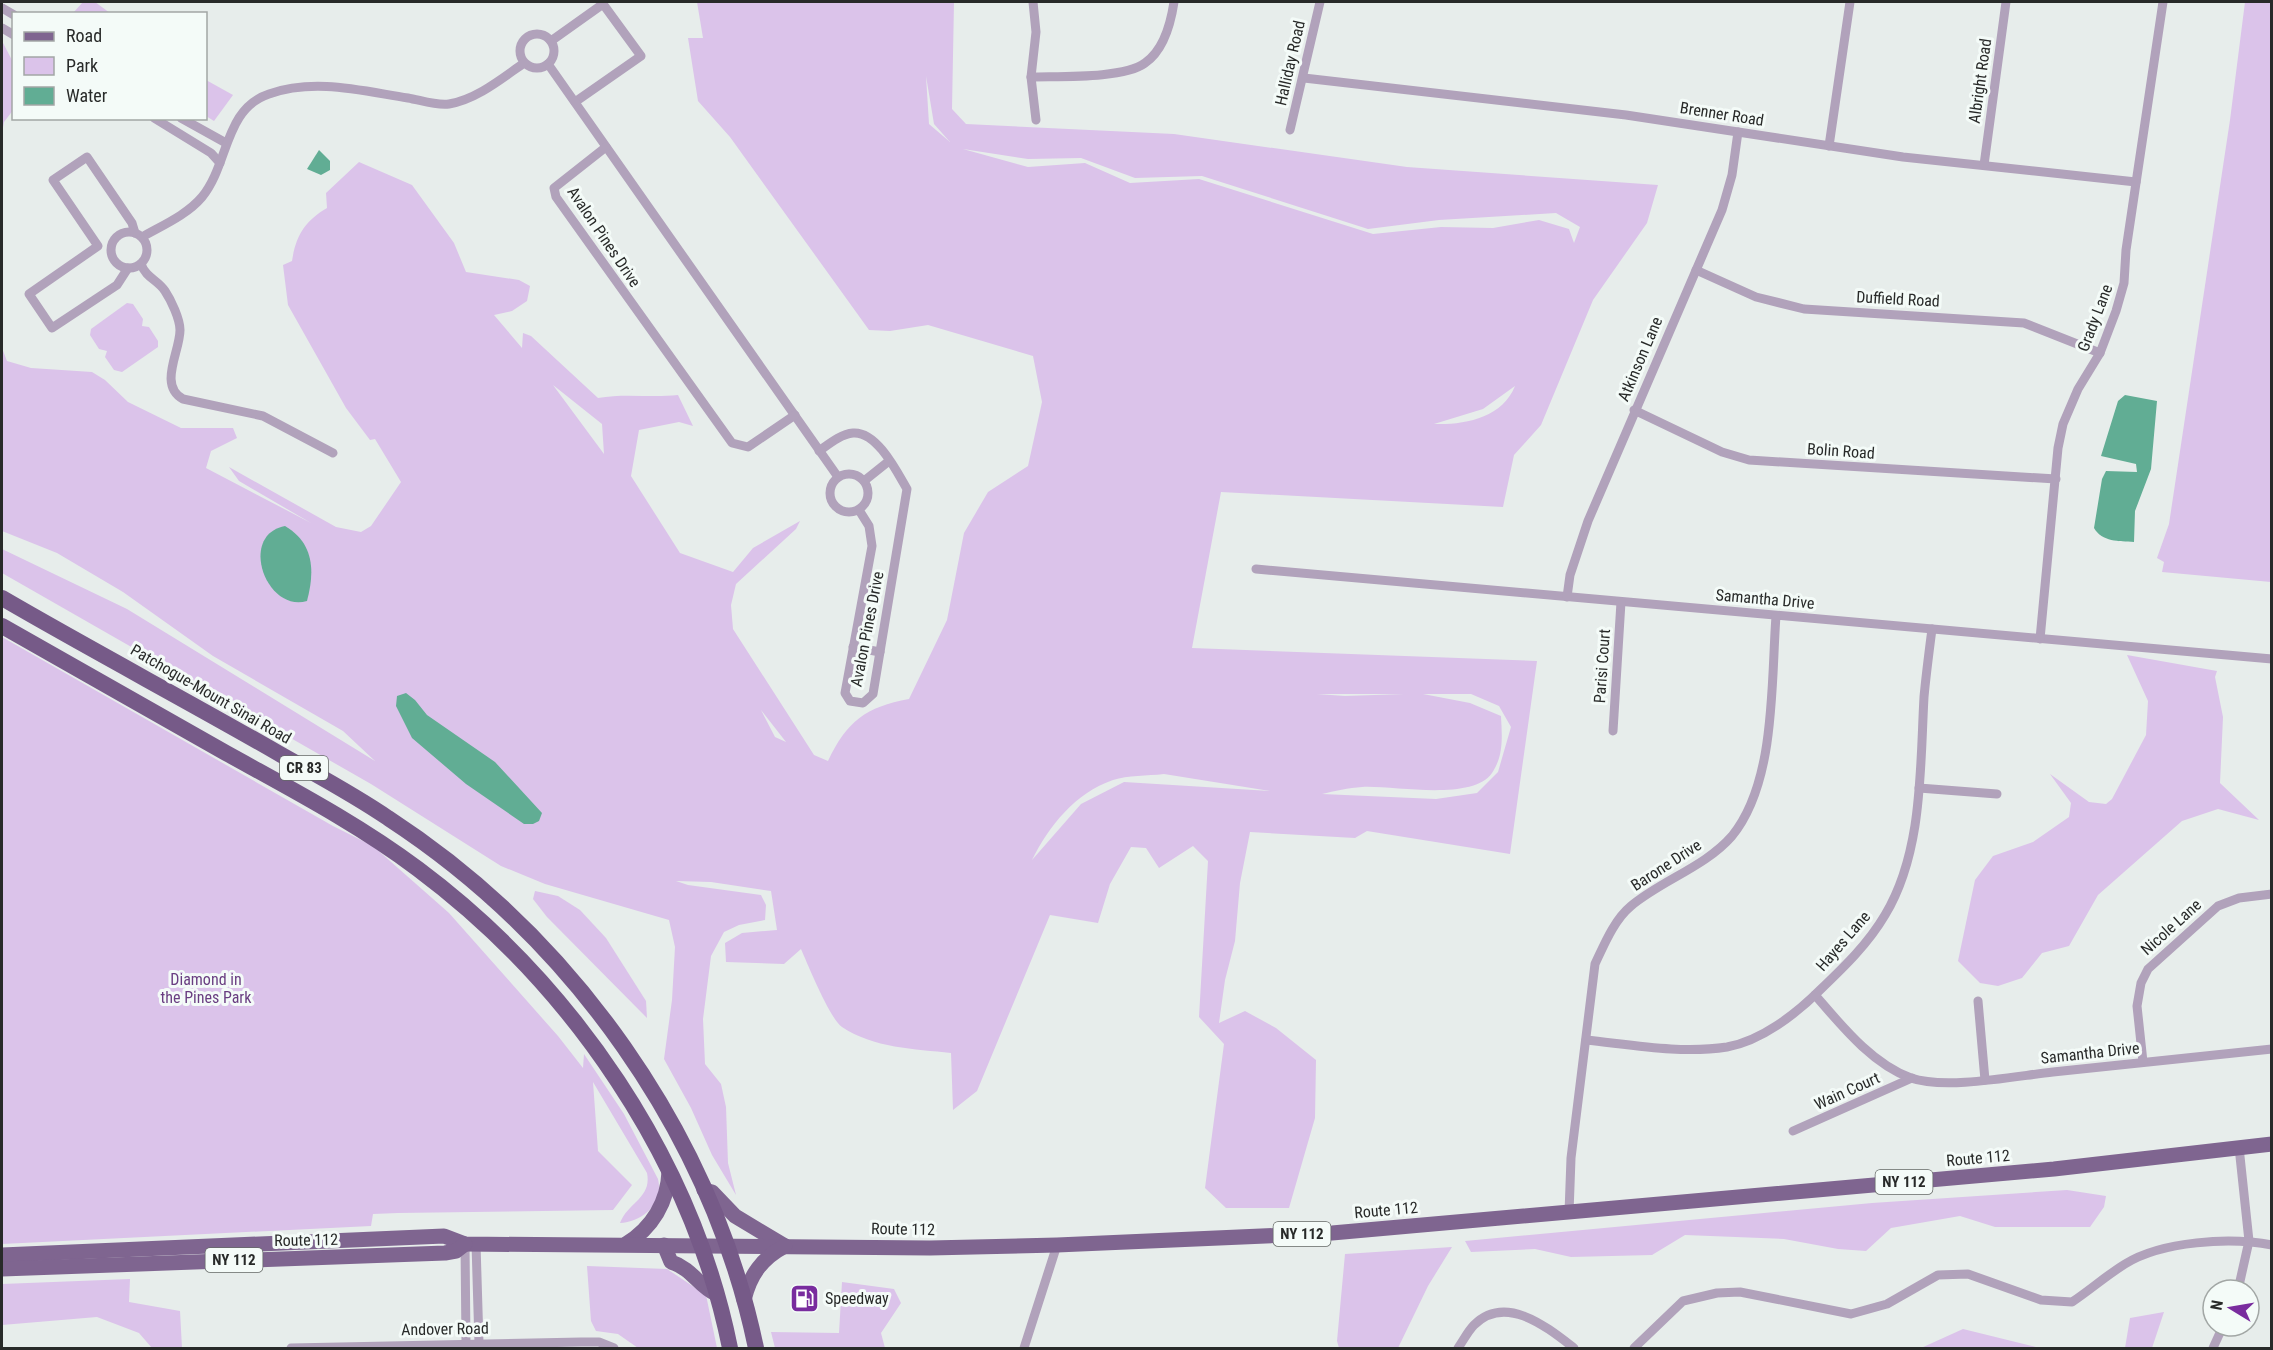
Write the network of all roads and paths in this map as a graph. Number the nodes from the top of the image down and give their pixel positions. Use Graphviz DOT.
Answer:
graph roads {
  1 [pos="1033,2"];
  2 [pos="1174,2"];
  3 [pos="1320,2"];
  4 [pos="1850,2"];
  5 [pos="2006,2"];
  6 [pos="2163,2"];
  7 [pos="551,41"];
  8 [pos="524,63"];
  9 [pos="549,64"];
  10 [pos="1031,77"];
  11 [pos="1304,78"];
  12 [pos="575,102"];
  13 [pos="157,120"];
  14 [pos="185,120"];
  15 [pos="1036,120"];
  16 [pos="1290,130"];
  17 [pos="1738,132"];
  18 [pos="226,143"];
  19 [pos="1829,146"];
  20 [pos="606,147"];
  21 [pos="220,163"];
  22 [pos="1984,165"];
  23 [pos="2136,182"];
  24 [pos="139,235"];
  25 [pos="112,244"];
  26 [pos="98,246"];
  27 [pos="141,264"];
  28 [pos="128,268"];
  29 [pos="1696,270"];
  30 [pos="2100,353"];
  31 [pos="1634,410"];
  32 [pos="795,416"];
  33 [pos="819,451"];
  34 [pos="333,453"];
  35 [pos="889,461"];
  36 [pos="838,477"];
  37 [pos="2056,478"];
  38 [pos="864,481"];
  39 [pos="859,510"];
  40 [pos="1256,569"];
  41 [pos="1567,597"];
  42 [pos="2,598"];
  43 [pos="1621,602"];
  44 [pos="1776,616"];
  45 [pos="2,626"];
  46 [pos="1932,629"];
  47 [pos="2040,639"];
  48 [pos="853,647"];
  49 [pos="880,652"];
  50 [pos="2271,659"];
  51 [pos="1613,731"];
  52 [pos="1919,788"];
  53 [pos="1997,794"];
  54 [pos="2271,894"];
  55 [pos="499,905"];
  56 [pos="483,924"];
  57 [pos="1815,995"];
  58 [pos="1978,1001"];
  59 [pos="1586,1040"];
  60 [pos="2271,1049"];
  61 [pos="2143,1062"];
  62 [pos="1912,1078"];
  63 [pos="1985,1080"];
  64 [pos="1793,1131"];
  65 [pos="2271,1144"];
  66 [pos="2239,1147"];
  67 [pos="669,1171"];
  68 [pos="704,1190"];
  69 [pos="1569,1213"];
  70 [pos="2249,1241"];
  71 [pos="470,1244"];
  72 [pos="626,1244"];
  73 [pos="664,1245"];
  74 [pos="703,1245"];
  75 [pos="726,1245"];
  76 [pos="1057,1245"];
  77 [pos="2271,1245"];
  78 [pos="785,1246"];
  79 [pos="2,1255"];
  80 [pos="2,1269"];
  81 [pos="2241,1278"];
  82 [pos="716,1294"];
  83 [pos="744,1300"];
  84 [pos="478,1342"];
  85 [pos="466,1343"];
  86 [pos="291,1348"];
  87 [pos="614,1348"];
  88 [pos="730,1348"];
  89 [pos="756,1348"];
  90 [pos="1024,1348"];
  91 [pos="1458,1348"];
  92 [pos="1574,1348"];
  93 [pos="1634,1348"];
  1 -- 10 [label="street"];
  2 -- 10 [label="street"];
  3 -- 11 [label="street, Halliday Road"];
  4 -- 19 [label="street"];
  5 -- 22 [label="street, Albright Road"];
  6 -- 23 [label="street, Grady Lane"];
  7 -- 8 [label="street"];
  7 -- 9 [label="street"];
  7 -- 12 [label="street"];
  8 -- 9 [label="street"];
  8 -- 18 [label="street"];
  9 -- 12 [label="street"];
  10 -- 15 [label="street"];
  11 -- 16 [label="street, Halliday Road"];
  11 -- 17 [label="street, Brenner Road"];
  12 -- 20 [label="street"];
  13 -- 21 [label="street"];
  14 -- 18 [label="street"];
  17 -- 19 [label="street, Brenner Road"];
  17 -- 29 [label="street, Atkinson Lane"];
  18 -- 21 [label="street"];
  19 -- 22 [label="street, Brenner Road"];
  20 -- 32 [label="street"];
  20 -- 32 [label="street, Avalon Pines Drive"];
  21 -- 24 [label="street"];
  22 -- 23 [label="street, Brenner Road"];
  23 -- 30 [label="street, Grady Lane"];
  24 -- 25 [label="street"];
  24 -- 26 [label="street"];
  24 -- 27 [label="street"];
  25 -- 26 [label="street"];
  25 -- 28 [label="street"];
  26 -- 28 [label="street"];
  27 -- 28 [label="street"];
  27 -- 34 [label="street"];
  29 -- 30 [label="street, Duffield Road"];
  29 -- 31 [label="street, Atkinson Lane"];
  30 -- 37 [label="street, Grady Lane"];
  31 -- 37 [label="street, Bolin Road"];
  31 -- 41 [label="street, Atkinson Lane"];
  32 -- 33 [label="street"];
  33 -- 35 [label="street, Avalon Pines Drive"];
  33 -- 36 [label="street"];
  35 -- 38 [label="street"];
  35 -- 49 [label="street, Avalon Pines Drive"];
  36 -- 38 [label="street"];
  36 -- 39 [label="street"];
  37 -- 47 [label="street, Grady Lane"];
  38 -- 39 [label="street"];
  39 -- 48 [label="street, Avalon Pines Drive"];
  40 -- 41 [label="street, Samantha Drive"];
  41 -- 43 [label="street, Samantha Drive"];
  42 -- 55 [label="highway, Patchogue-Mount Sinai Road / CR 83"];
  43 -- 44 [label="street, Samantha Drive"];
  43 -- 51 [label="street, Parisi Court"];
  44 -- 46 [label="street, Samantha Drive"];
  44 -- 59 [label="street, Barone Drive"];
  45 -- 56 [label="highway, CR 83"];
  46 -- 47 [label="street, Samantha Drive"];
  46 -- 52 [label="street, Hayes Lane"];
  47 -- 50 [label="street, Samantha Drive"];
  48 -- 49 [label="street"];
  48 -- 49 [label="street, Avalon Pines Drive"];
  52 -- 53 [label="street"];
  52 -- 57 [label="street, Hayes Lane"];
  54 -- 61 [label="street, Nicole Lane"];
  55 -- 56 [label="highway"];
  55 -- 68 [label="highway, Patchogue-Mount Sinai Road / CR 83"];
  56 -- 67 [label="highway, CR 83"];
  57 -- 59 [label="street, Hayes Lane"];
  57 -- 62 [label="street"];
  58 -- 63 [label="street"];
  59 -- 69 [label="street, Barone Drive"];
  60 -- 61 [label="street, Samantha Drive"];
  61 -- 63 [label="street, Samantha Drive"];
  62 -- 63 [label="street, Samantha Drive"];
  62 -- 64 [label="street, Wain Court"];
  65 -- 66 [label="main road, Route 112 / NY 112"];
  66 -- 69 [label="main road, Route 112 / NY 112"];
  66 -- 70 [label="street"];
  67 -- 72 [label="main road"];
  67 -- 74 [label="highway, CR 83"];
  68 -- 75 [label="highway, Patchogue-Mount Sinai Road / CR 83"];
  68 -- 78 [label="main road"];
  69 -- 76 [label="main road, Route 112 / NY 112"];
  70 -- 77 [label="street"];
  70 -- 81 [label="street"];
  70 -- 93 [label="street"];
  71 -- 72 [label="main road, Route 112 / NY 112"];
  71 -- 79 [label="main road, Route 112 / NY 112"];
  71 -- 80 [label="main road, Route 112 / NY 112"];
  71 -- 84 [label="street"];
  71 -- 85 [label="street"];
  72 -- 73 [label="main road, Route 112 / NY 112"];
  73 -- 74 [label="main road, Route 112 / NY 112"];
  73 -- 82 [label="main road"];
  74 -- 75 [label="main road, Route 112 / NY 112"];
  74 -- 82 [label="highway, CR 83"];
  75 -- 78 [label="main road, Route 112 / NY 112"];
  75 -- 83 [label="highway, Patchogue-Mount Sinai Road / CR 83"];
  76 -- 78 [label="main road, Route 112 / NY 112"];
  76 -- 90 [label="street"];
  78 -- 83 [label="main road"];
  82 -- 88 [label="highway, CR 83"];
  83 -- 89 [label="highway, Patchogue-Mount Sinai Road / CR 83"];
  84 -- 85 [label="street, Andover Road"];
  84 -- 87 [label="street, Andover Road"];
  85 -- 86 [label="street, Andover Road"];
  91 -- 92 [label="street"];
}
